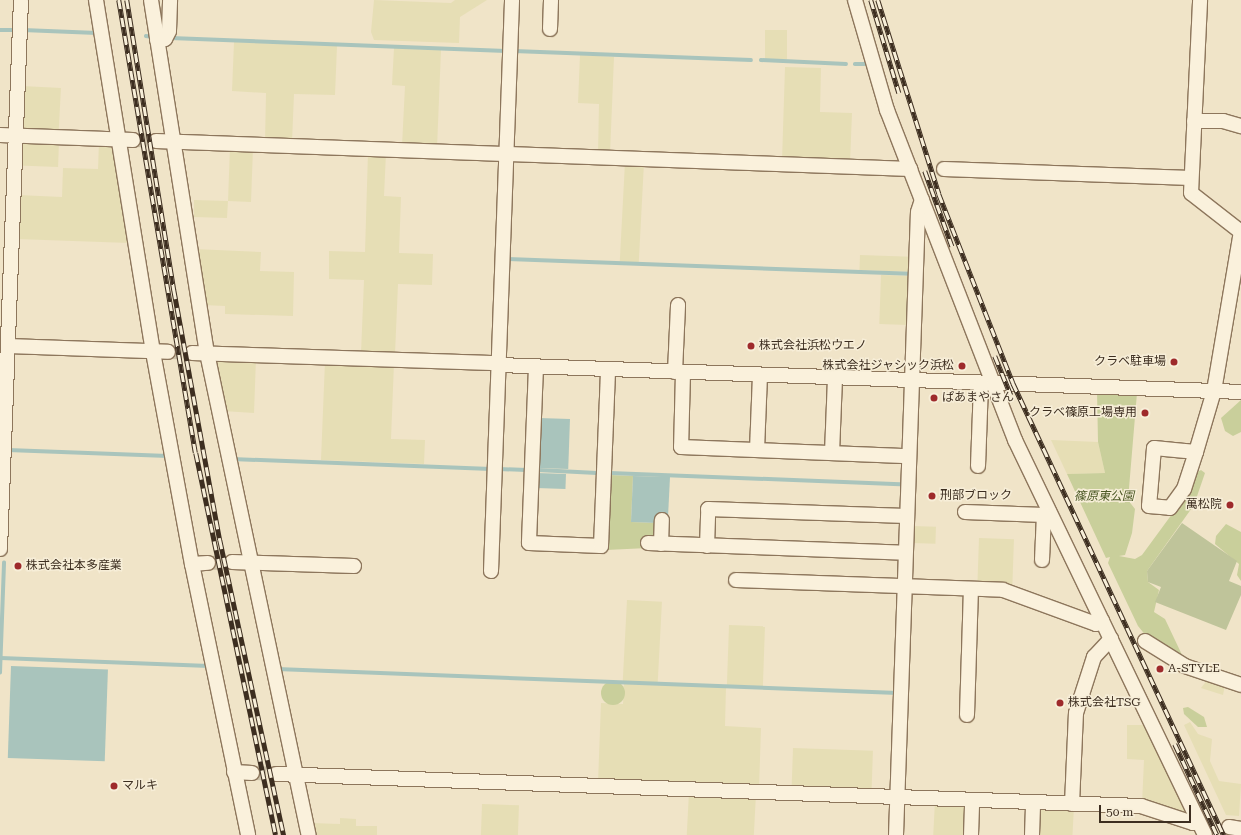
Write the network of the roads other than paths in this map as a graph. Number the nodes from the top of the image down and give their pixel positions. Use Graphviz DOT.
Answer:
graph roads {
  1 [pos="21,0"];
  2 [pos="96,0"];
  3 [pos="151,0"];
  4 [pos="170,0"];
  5 [pos="512,0"];
  6 [pos="551,0"];
  7 [pos="854,0"];
  8 [pos="1200,0"];
  9 [pos="550,29"];
  10 [pos="157,40"];
  11 [pos="1194,121"];
  12 [pos="1241,126"];
  13 [pos="0,135"];
  14 [pos="16,136"];
  15 [pos="116,139"];
  16 [pos="133,140"];
  17 [pos="156,141"];
  18 [pos="171,141"];
  19 [pos="506,154"];
  20 [pos="910,169"];
  21 [pos="944,169"];
  22 [pos="1191,178"];
  23 [pos="922,200"];
  24 [pos="678,304"];
  25 [pos="5,339"];
  26 [pos="153,352"];
  27 [pos="168,352"];
  28 [pos="192,353"];
  29 [pos="207,353"];
  30 [pos="499,364"];
  31 [pos="536,367"];
  32 [pos="608,370"];
  33 [pos="679,372"];
  34 [pos="760,375"];
  35 [pos="835,378"];
  36 [pos="912,381"];
  37 [pos="987,383"];
  38 [pos="1214,391"];
  39 [pos="1241,392"];
  40 [pos="757,450"];
  41 [pos="1196,452"];
  42 [pos="832,453"];
  43 [pos="909,456"];
  44 [pos="978,466"];
  45 [pos="965,512"];
  46 [pos="1046,513"];
  47 [pos="906,516"];
  48 [pos="662,520"];
  49 [pos="707,546"];
  50 [pos="0,549"];
  51 [pos="905,553"];
  52 [pos="1042,560"];
  53 [pos="232,562"];
  54 [pos="249,562"];
  55 [pos="208,563"];
  56 [pos="192,564"];
  57 [pos="354,566"];
  58 [pos="491,571"];
  59 [pos="736,580"];
  60 [pos="904,587"];
  61 [pos="971,589"];
  62 [pos="1102,621"];
  63 [pos="1111,639"];
  64 [pos="1145,641"];
  65 [pos="1241,685"];
  66 [pos="970,709"];
  67 [pos="234,772"];
  68 [pos="252,773"];
  69 [pos="276,774"];
  70 [pos="295,774"];
  71 [pos="897,797"];
  72 [pos="972,800"];
  73 [pos="1034,802"];
  74 [pos="1072,804"];
  75 [pos="1198,821"];
  76 [pos="248,835"];
  77 [pos="309,835"];
  78 [pos="896,835"];
  79 [pos="971,835"];
  80 [pos="1032,835"];
  81 [pos="1205,835"];
  1 -- 14 [label="street"];
  2 -- 15 [label="street"];
  3 -- 10 [label="street"];
  4 -- 10 [label="street"];
  5 -- 19 [label="street"];
  6 -- 9 [label="street"];
  7 -- 20 [label="street"];
  8 -- 11 [label="street"];
  10 -- 18 [label="street"];
  11 -- 12 [label="street"];
  11 -- 22 [label="street"];
  13 -- 14 [label="street"];
  14 -- 15 [label="street"];
  14 -- 25 [label="street"];
  15 -- 16 [label="street"];
  15 -- 26 [label="street"];
  17 -- 18 [label="street"];
  18 -- 19 [label="street"];
  18 -- 29 [label="street"];
  19 -- 20 [label="street"];
  19 -- 30 [label="street"];
  20 -- 23 [label="street"];
  21 -- 22 [label="street"];
  22 -- 38 [label="street"];
  23 -- 36 [label="street"];
  23 -- 37 [label="street"];
  24 -- 33 [label="street"];
  25 -- 26 [label="street"];
  25 -- 50 [label="street"];
  26 -- 27 [label="street"];
  26 -- 56 [label="street"];
  28 -- 29 [label="street"];
  29 -- 30 [label="street"];
  29 -- 54 [label="street"];
  30 -- 31 [label="street"];
  30 -- 58 [label="street"];
  31 -- 32 [label="street"];
  31 -- 32 [label="street"];
  32 -- 33 [label="street"];
  33 -- 34 [label="street"];
  33 -- 40 [label="street"];
  34 -- 35 [label="street"];
  34 -- 40 [label="street"];
  35 -- 36 [label="street"];
  35 -- 42 [label="street"];
  36 -- 37 [label="street"];
  36 -- 43 [label="street"];
  37 -- 38 [label="street"];
  37 -- 44 [label="street"];
  37 -- 46 [label="street"];
  38 -- 39 [label="street"];
  38 -- 41 [label="street"];
  40 -- 42 [label="street"];
  41 -- 41 [label="street"];
  42 -- 43 [label="street"];
  43 -- 47 [label="street"];
  45 -- 46 [label="street"];
  46 -- 52 [label="street"];
  46 -- 62 [label="street"];
  47 -- 49 [label="street"];
  47 -- 51 [label="street"];
  48 -- 49 [label="street"];
  49 -- 51 [label="street"];
  51 -- 60 [label="street"];
  53 -- 54 [label="street"];
  54 -- 57 [label="street"];
  54 -- 70 [label="street"];
  55 -- 56 [label="street"];
  56 -- 67 [label="street"];
  59 -- 60 [label="street"];
  60 -- 61 [label="street"];
  60 -- 71 [label="street"];
  61 -- 62 [label="street"];
  61 -- 66 [label="street"];
  62 -- 63 [label="street"];
  63 -- 74 [label="street"];
  63 -- 75 [label="street"];
  64 -- 65 [label="street"];
  67 -- 68 [label="street"];
  67 -- 76 [label="street"];
  69 -- 70 [label="street"];
  70 -- 71 [label="street"];
  70 -- 77 [label="street"];
  71 -- 72 [label="street"];
  71 -- 78 [label="street"];
  72 -- 73 [label="street"];
  72 -- 79 [label="street"];
  73 -- 74 [label="street"];
  73 -- 80 [label="street"];
  74 -- 75 [label="street"];
  75 -- 81 [label="street"];
}
